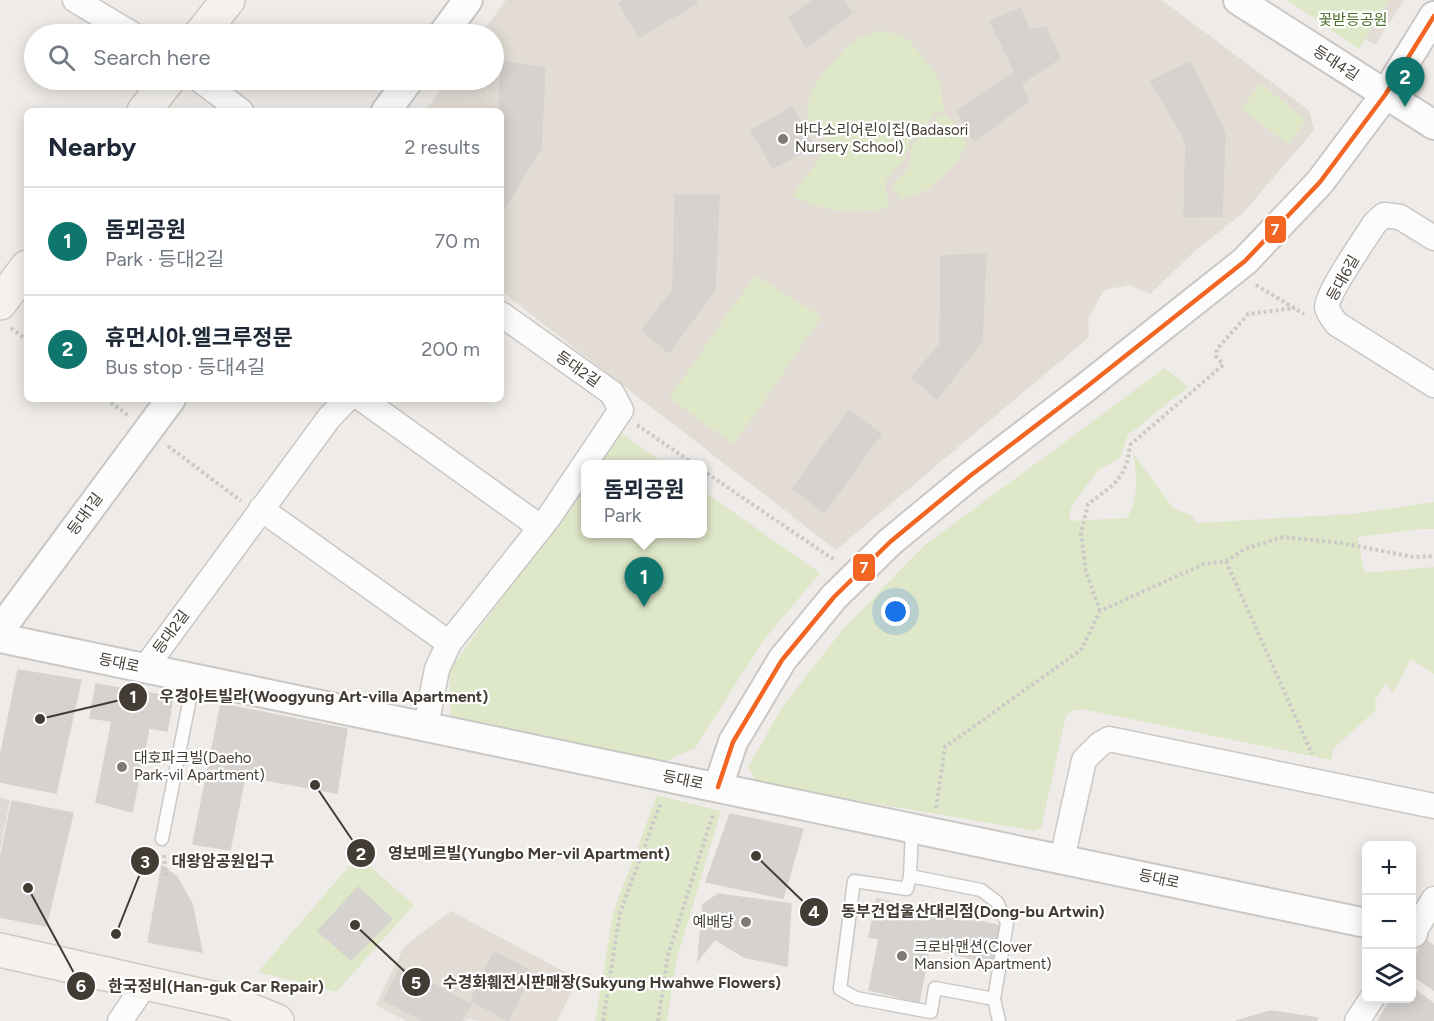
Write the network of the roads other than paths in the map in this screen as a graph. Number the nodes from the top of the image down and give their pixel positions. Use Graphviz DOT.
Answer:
graph roads {
  1 [pos="75,0"];
  2 [pos="228,0"];
  3 [pos="468,0"];
  4 [pos="1238,0"];
  5 [pos="1434,16"];
  6 [pos="115,24"];
  7 [pos="209,24"];
  8 [pos="450,24"];
  9 [pos="160,90"];
  10 [pos="213,90"];
  11 [pos="402,90"];
  12 [pos="1384,95"];
  13 [pos="146,108"];
  14 [pos="237,108"];
  15 [pos="388,108"];
  16 [pos="1434,125"];
  17 [pos="1434,238"];
  18 [pos="24,271"];
  19 [pos="0,303"];
  20 [pos="504,316"];
  21 [pos="1434,385"];
  22 [pos="169,402"];
  23 [pos="344,402"];
  24 [pos="366,402"];
  25 [pos="586,460"];
  26 [pos="581,468"];
  27 [pos="261,509"];
  28 [pos="540,527"];
  29 [pos="0,630"];
  30 [pos="0,638"];
  31 [pos="449,643"];
  32 [pos="144,668"];
  33 [pos="194,678"];
  34 [pos="426,726"];
  35 [pos="720,788"];
  36 [pos="1434,806"];
  37 [pos="922,830"];
  38 [pos="162,839"];
  39 [pos="1062,859"];
  40 [pos="910,876"];
  41 [pos="1434,900"];
  42 [pos="1362,922"];
  43 [pos="1416,927"];
  44 [pos="0,951"];
  45 [pos="146,983"];
  46 [pos="994,999"];
  47 [pos="1369,1003"];
  48 [pos="120,1021"];
  49 [pos="277,1021"];
  50 [pos="999,1021"];
  51 [pos="1357,1021"];
  1 -- 6 [label="street"];
  2 -- 7 [label="main road"];
  3 -- 8 [label="street"];
  4 -- 12 [label="street, 등대4길"];
  5 -- 12 [label="street"];
  9 -- 13 [label="main road"];
  10 -- 14 [label="street"];
  11 -- 15 [label="street"];
  12 -- 16 [label="street, 등대4길"];
  12 -- 35 [label="street"];
  17 -- 21 [label="street, 등대6길"];
  18 -- 19 [label="main road"];
  20 -- 25 [label="street, 등대2길"];
  22 -- 29 [label="street, 등대1길"];
  23 -- 27 [label="street, 등대2길"];
  24 -- 28 [label="street"];
  26 -- 28 [label="street, 등대2길"];
  27 -- 31 [label="street"];
  27 -- 32 [label="street, 등대2길"];
  28 -- 31 [label="street"];
  30 -- 32 [label="street, 등대로"];
  31 -- 34 [label="street"];
  32 -- 33 [label="street, 등대로"];
  33 -- 34 [label="street, 등대로"];
  33 -- 38 [label="lane"];
  34 -- 35 [label="street, 등대로"];
  35 -- 37 [label="street, 등대로"];
  36 -- 39 [label="street"];
  37 -- 39 [label="street, 등대로"];
  37 -- 40 [label="lane"];
  39 -- 42 [label="street, 등대로"];
  40 -- 46 [label="lane"];
  40 -- 46 [label="lane"];
  41 -- 43 [label="street"];
  44 -- 45 [label="main road"];
  45 -- 48 [label="street"];
  45 -- 49 [label="main road"];
  46 -- 50 [label="lane"];
  47 -- 51 [label="street"];
}
